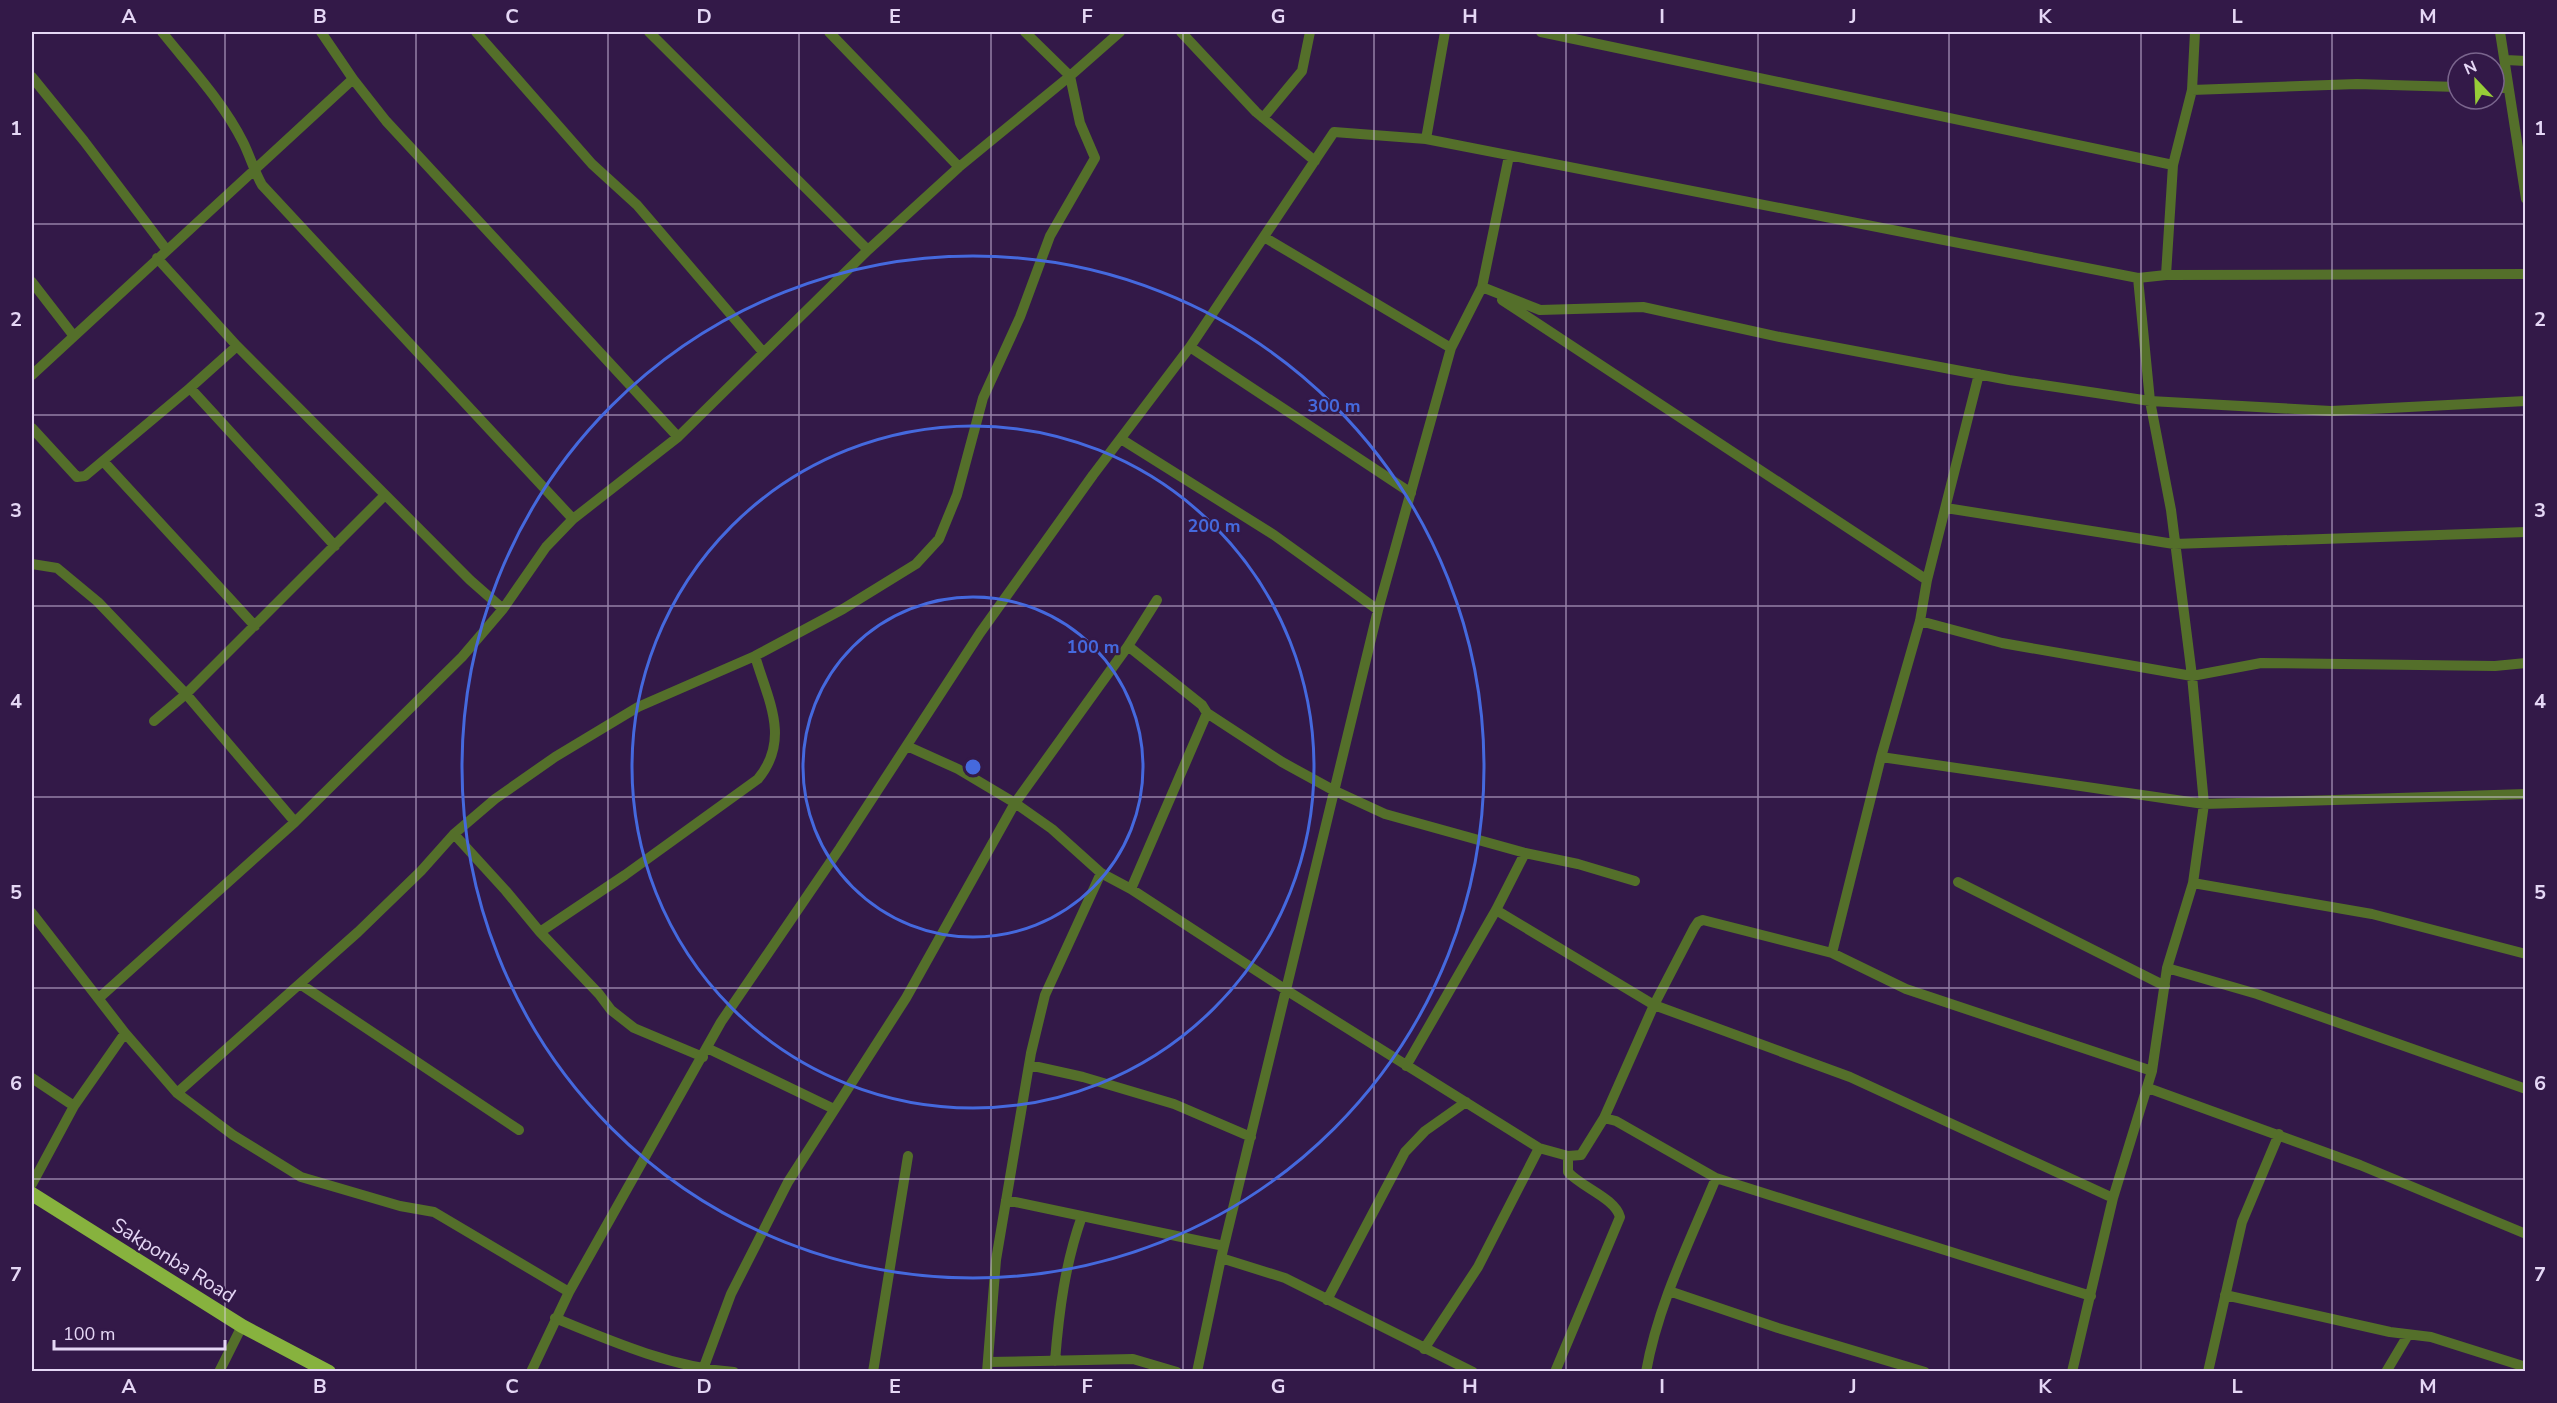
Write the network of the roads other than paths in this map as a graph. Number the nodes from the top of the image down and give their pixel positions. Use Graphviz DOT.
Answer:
graph roads {
  1 [pos="162,32"];
  2 [pos="321,32"];
  3 [pos="476,32"];
  4 [pos="649,32"];
  5 [pos="829,32"];
  6 [pos="1025,32"];
  7 [pos="1120,32"];
  8 [pos="1181,32"];
  9 [pos="1310,32"];
  10 [pos="1445,32"];
  11 [pos="1541,32"];
  12 [pos="2195,32"];
  13 [pos="2500,32"];
  14 [pos="2504,51"];
  15 [pos="2506,60"];
  16 [pos="2526,61"];
  17 [pos="1070,76"];
  18 [pos="32,77"];
  19 [pos="353,79"];
  20 [pos="2446,87"];
  21 [pos="2508,88"];
  22 [pos="2192,90"];
  23 [pos="1263,118"];
  24 [pos="1426,139"];
  25 [pos="1509,156"];
  26 [pos="1315,161"];
  27 [pos="2173,165"];
  28 [pos="959,167"];
  29 [pos="253,170"];
  30 [pos="2526,199"];
  31 [pos="1264,237"];
  32 [pos="166,249"];
  33 [pos="868,250"];
  34 [pos="157,258"];
  35 [pos="2526,274"];
  36 [pos="2166,275"];
  37 [pos="2138,278"];
  38 [pos="32,282"];
  39 [pos="1482,287"];
  40 [pos="73,335"];
  41 [pos="237,346"];
  42 [pos="1190,347"];
  43 [pos="1451,348"];
  44 [pos="763,352"];
  45 [pos="1980,374"];
  46 [pos="32,375"];
  47 [pos="190,388"];
  48 [pos="2150,401"];
  49 [pos="2526,401"];
  50 [pos="32,428"];
  51 [pos="678,437"];
  52 [pos="1120,439"];
  53 [pos="103,461"];
  54 [pos="1411,493"];
  55 [pos="385,495"];
  56 [pos="1946,508"];
  57 [pos="573,519"];
  58 [pos="2526,532"];
  59 [pos="2174,544"];
  60 [pos="335,546"];
  61 [pos="32,564"];
  62 [pos="1926,580"];
  63 [pos="1157,600"];
  64 [pos="503,609"];
  65 [pos="1378,610"];
  66 [pos="1920,621"];
  67 [pos="255,626"];
  68 [pos="1128,646"];
  69 [pos="755,656"];
  70 [pos="2526,663"];
  71 [pos="2192,676"];
  72 [pos="186,694"];
  73 [pos="1207,712"];
  74 [pos="154,721"];
  75 [pos="907,746"];
  76 [pos="1881,757"];
  77 [pos="1333,790"];
  78 [pos="2526,794"];
  79 [pos="1015,802"];
  80 [pos="2205,804"];
  81 [pos="295,822"];
  82 [pos="454,834"];
  83 [pos="1525,853"];
  84 [pos="1101,873"];
  85 [pos="1635,881"];
  86 [pos="1958,882"];
  87 [pos="2193,883"];
  88 [pos="1131,889"];
  89 [pos="1496,910"];
  90 [pos="32,913"];
  91 [pos="540,932"];
  92 [pos="1832,953"];
  93 [pos="2526,954"];
  94 [pos="2167,968"];
  95 [pos="300,984"];
  96 [pos="2165,986"];
  97 [pos="1287,990"];
  98 [pos="99,998"];
  99 [pos="1654,1005"];
  100 [pos="126,1033"];
  101 [pos="705,1053"];
  102 [pos="1029,1065"];
  103 [pos="1406,1066"];
  104 [pos="2152,1071"];
  105 [pos="32,1078"];
  106 [pos="2148,1088"];
  107 [pos="2526,1089"];
  108 [pos="177,1093"];
  109 [pos="1466,1102"];
  110 [pos="74,1107"];
  111 [pos="834,1109"];
  112 [pos="1604,1118"];
  113 [pos="519,1130"];
  114 [pos="2279,1134"];
  115 [pos="1251,1137"];
  116 [pos="1539,1148"];
  117 [pos="908,1156"];
  118 [pos="1568,1156"];
  119 [pos="1716,1178"];
  120 [pos="32,1184"];
  121 [pos="32,1194"];
  122 [pos="2113,1198"];
  123 [pos="1006,1200"];
  124 [pos="1082,1216"];
  125 [pos="2526,1234"];
  126 [pos="1224,1246"];
  127 [pos="1221,1258"];
  128 [pos="1669,1291"];
  129 [pos="568,1292"];
  130 [pos="2225,1295"];
  131 [pos="2091,1296"];
  132 [pos="1327,1300"];
  133 [pos="555,1318"];
  134 [pos="242,1326"];
  135 [pos="2390,1332"];
  136 [pos="2408,1335"];
  137 [pos="1424,1348"];
  138 [pos="2397,1352"];
  139 [pos="1055,1360"];
  140 [pos="988,1367"];
  141 [pos="2526,1367"];
  142 [pos="702,1370"];
  143 [pos="219,1371"];
  144 [pos="329,1371"];
  145 [pos="531,1371"];
  146 [pos="734,1371"];
  147 [pos="873,1371"];
  148 [pos="1177,1371"];
  149 [pos="1197,1371"];
  150 [pos="1473,1371"];
  151 [pos="1555,1371"];
  152 [pos="1646,1371"];
  153 [pos="1925,1371"];
  154 [pos="2072,1371"];
  155 [pos="2208,1371"];
  156 [pos="2386,1371"];
  1 -- 29 [label="street"];
  2 -- 19 [label="street"];
  3 -- 44 [label="street"];
  4 -- 33 [label="street"];
  5 -- 28 [label="street"];
  6 -- 17 [label="street"];
  7 -- 17 [label="street"];
  8 -- 23 [label="street"];
  9 -- 23 [label="street"];
  10 -- 24 [label="street"];
  11 -- 27 [label="street"];
  12 -- 22 [label="street"];
  13 -- 14 [label="street"];
  15 -- 16 [label="street"];
  15 -- 21 [label="street"];
  17 -- 28 [label="street"];
  17 -- 69 [label="street"];
  18 -- 32 [label="street"];
  19 -- 29 [label="street"];
  19 -- 51 [label="street"];
  20 -- 22 [label="street"];
  21 -- 30 [label="street"];
  22 -- 27 [label="street"];
  23 -- 26 [label="street"];
  24 -- 25 [label="street"];
  24 -- 26 [label="street"];
  25 -- 37 [label="street"];
  25 -- 39 [label="street"];
  26 -- 31 [label="street"];
  27 -- 36 [label="street"];
  28 -- 33 [label="street"];
  29 -- 32 [label="street"];
  29 -- 57 [label="street"];
  31 -- 42 [label="street"];
  31 -- 43 [label="street"];
  32 -- 34 [label="street"];
  33 -- 44 [label="street"];
  34 -- 40 [label="street"];
  34 -- 41 [label="street"];
  35 -- 36 [label="street"];
  36 -- 37 [label="street"];
  37 -- 48 [label="street"];
  38 -- 40 [label="street"];
  39 -- 43 [label="street"];
  39 -- 45 [label="street"];
  39 -- 62 [label="street"];
  40 -- 46 [label="street"];
  41 -- 47 [label="street"];
  41 -- 55 [label="street"];
  42 -- 52 [label="street"];
  42 -- 54 [label="street"];
  43 -- 54 [label="street"];
  44 -- 51 [label="street"];
  45 -- 48 [label="street"];
  45 -- 56 [label="street"];
  47 -- 53 [label="street"];
  47 -- 60 [label="street"];
  48 -- 49 [label="street"];
  48 -- 59 [label="street"];
  50 -- 53 [label="street"];
  51 -- 57 [label="street"];
  52 -- 65 [label="street"];
  52 -- 75 [label="street"];
  53 -- 67 [label="street"];
  54 -- 65 [label="street"];
  55 -- 60 [label="street"];
  55 -- 64 [label="street"];
  56 -- 59 [label="street"];
  56 -- 62 [label="street"];
  57 -- 64 [label="street"];
  58 -- 59 [label="street"];
  59 -- 71 [label="street"];
  60 -- 67 [label="street"];
  61 -- 72 [label="street"];
  62 -- 66 [label="street"];
  63 -- 68 [label="street"];
  64 -- 81 [label="street"];
  65 -- 77 [label="street"];
  66 -- 71 [label="street"];
  66 -- 76 [label="street"];
  67 -- 72 [label="street"];
  68 -- 73 [label="street"];
  68 -- 79 [label="street"];
  69 -- 82 [label="street"];
  69 -- 91 [label="street"];
  70 -- 71 [label="street"];
  71 -- 80 [label="street"];
  72 -- 74 [label="street"];
  72 -- 81 [label="street"];
  73 -- 77 [label="street"];
  73 -- 88 [label="street"];
  75 -- 79 [label="street"];
  75 -- 101 [label="street"];
  76 -- 80 [label="street"];
  76 -- 92 [label="street"];
  77 -- 83 [label="street"];
  77 -- 97 [label="street"];
  78 -- 80 [label="street"];
  79 -- 84 [label="street"];
  79 -- 111 [label="street"];
  80 -- 87 [label="street"];
  81 -- 98 [label="street"];
  82 -- 91 [label="street"];
  82 -- 95 [label="street"];
  83 -- 85 [label="street"];
  83 -- 89 [label="street"];
  84 -- 88 [label="street"];
  84 -- 102 [label="street"];
  86 -- 96 [label="street"];
  87 -- 93 [label="street"];
  87 -- 94 [label="street"];
  88 -- 97 [label="street"];
  89 -- 99 [label="street"];
  89 -- 103 [label="street"];
  90 -- 98 [label="street"];
  91 -- 101 [label="street"];
  92 -- 99 [label="street"];
  92 -- 104 [label="street"];
  94 -- 96 [label="street"];
  94 -- 107 [label="street"];
  95 -- 108 [label="street"];
  95 -- 113 [label="street"];
  96 -- 104 [label="street"];
  97 -- 103 [label="street"];
  97 -- 115 [label="street"];
  98 -- 100 [label="street"];
  99 -- 112 [label="street"];
  99 -- 122 [label="street"];
  100 -- 108 [label="street"];
  100 -- 110 [label="street"];
  101 -- 111 [label="street"];
  101 -- 129 [label="street"];
  102 -- 115 [label="street"];
  102 -- 123 [label="street"];
  103 -- 109 [label="street"];
  104 -- 106 [label="street"];
  105 -- 110 [label="street"];
  106 -- 114 [label="street"];
  106 -- 122 [label="street"];
  108 -- 129 [label="street"];
  109 -- 116 [label="street"];
  109 -- 132 [label="street"];
  110 -- 120 [label="street"];
  111 -- 142 [label="street"];
  112 -- 118 [label="street"];
  112 -- 119 [label="street"];
  114 -- 125 [label="street"];
  114 -- 130 [label="street"];
  115 -- 126 [label="street"];
  116 -- 118 [label="street"];
  116 -- 137 [label="street"];
  117 -- 147 [label="street"];
  118 -- 151 [label="street"];
  119 -- 128 [label="street"];
  119 -- 131 [label="street"];
  121 -- 134 [label="main road, Sakponba Road"];
  122 -- 131 [label="street"];
  123 -- 124 [label="street"];
  123 -- 140 [label="street"];
  124 -- 126 [label="street"];
  124 -- 139 [label="street"];
  126 -- 127 [label="street"];
  127 -- 132 [label="street"];
  127 -- 149 [label="street"];
  128 -- 152 [label="street"];
  128 -- 153 [label="street"];
  129 -- 133 [label="street"];
  130 -- 135 [label="street"];
  130 -- 155 [label="street"];
  131 -- 154 [label="street"];
  132 -- 137 [label="street"];
  133 -- 142 [label="street"];
  133 -- 145 [label="street"];
  134 -- 143 [label="street"];
  134 -- 144 [label="main road, Sakponba Road"];
  135 -- 136 [label="street"];
  135 -- 138 [label="street"];
  136 -- 138 [label="street"];
  136 -- 141 [label="street"];
  137 -- 150 [label="street"];
  138 -- 156 [label="street"];
  139 -- 140 [label="street"];
  139 -- 148 [label="street"];
  142 -- 146 [label="street"];
}
